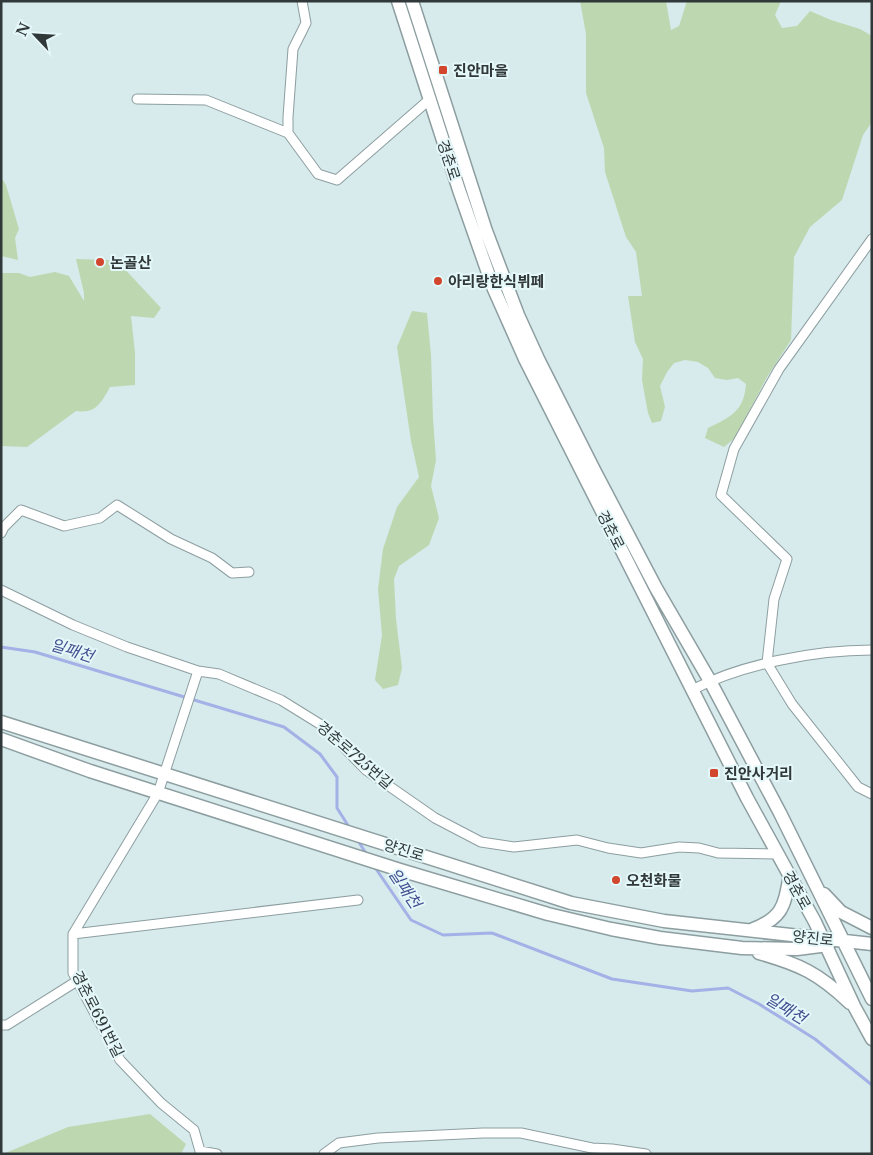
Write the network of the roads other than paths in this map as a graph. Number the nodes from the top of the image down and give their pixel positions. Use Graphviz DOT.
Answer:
graph roads {
  1 [pos="302,1"];
  2 [pos="398,1"];
  3 [pos="412,1"];
  4 [pos="137,99"];
  5 [pos="430,100"];
  6 [pos="288,133"];
  7 [pos="872,239"];
  8 [pos="1,533"];
  9 [pos="250,572"];
  10 [pos="1,590"];
  11 [pos="872,650"];
  12 [pos="767,663"];
  13 [pos="197,674"];
  14 [pos="710,680"];
  15 [pos="692,690"];
  16 [pos="1,722"];
  17 [pos="1,739"];
  18 [pos="164,774"];
  19 [pos="158,793"];
  20 [pos="872,794"];
  21 [pos="778,854"];
  22 [pos="790,876"];
  23 [pos="815,884"];
  24 [pos="358,900"];
  25 [pos="872,928"];
  26 [pos="748,931"];
  27 [pos="73,934"];
  28 [pos="825,942"];
  29 [pos="843,942"];
  30 [pos="872,944"];
  31 [pos="742,948"];
  32 [pos="872,980"];
  33 [pos="77,981"];
  34 [pos="870,996"];
  35 [pos="854,1006"];
  36 [pos="1,1025"];
  37 [pos="872,1039"];
  38 [pos="200,1152"];
  39 [pos="217,1154"];
  40 [pos="324,1154"];
  41 [pos="646,1154"];
  1 -- 6 [label="street"];
  2 -- 5 [label="main road, 경춘로"];
  3 -- 14 [label="main road, 경춘로"];
  4 -- 6 [label="street"];
  5 -- 6 [label="street"];
  5 -- 15 [label="main road, 경춘로"];
  7 -- 12 [label="street"];
  8 -- 9 [label="street"];
  10 -- 13 [label="street, 경춘로725번길"];
  11 -- 12 [label="street"];
  12 -- 14 [label="street"];
  12 -- 20 [label="street"];
  13 -- 18 [label="street, 경춘로691번길"];
  13 -- 21 [label="street, 경춘로725번길"];
  14 -- 15 [label="street"];
  14 -- 23 [label="main road, 경춘로"];
  15 -- 21 [label="main road, 경춘로"];
  16 -- 18 [label="main road, 양진로"];
  17 -- 19 [label="main road, 양진로"];
  18 -- 19 [label="street, 경춘로691번길"];
  18 -- 26 [label="main road, 양진로"];
  19 -- 27 [label="street, 경춘로691번길"];
  19 -- 31 [label="main road, 양진로"];
  21 -- 22 [label="main road, 경춘로"];
  22 -- 26 [label="main road"];
  22 -- 28 [label="main road, 경춘로"];
  23 -- 25 [label="main road"];
  23 -- 29 [label="main road, 경춘로"];
  24 -- 27 [label="street"];
  26 -- 28 [label="main road, 양진로"];
  27 -- 33 [label="street, 경춘로691번길"];
  28 -- 29 [label="main road, 양진로"];
  28 -- 31 [label="main road, 양진로"];
  28 -- 35 [label="main road, 경춘로"];
  29 -- 30 [label="main road, 양진로"];
  29 -- 34 [label="main road, 경춘로"];
  31 -- 35 [label="main road"];
  32 -- 34 [label="main road"];
  33 -- 36 [label="street"];
  33 -- 38 [label="street, 경춘로691번길"];
  35 -- 37 [label="main road, 경춘로"];
  38 -- 39 [label="street, 경춘로691번길"];
  40 -- 41 [label="street"];
}
